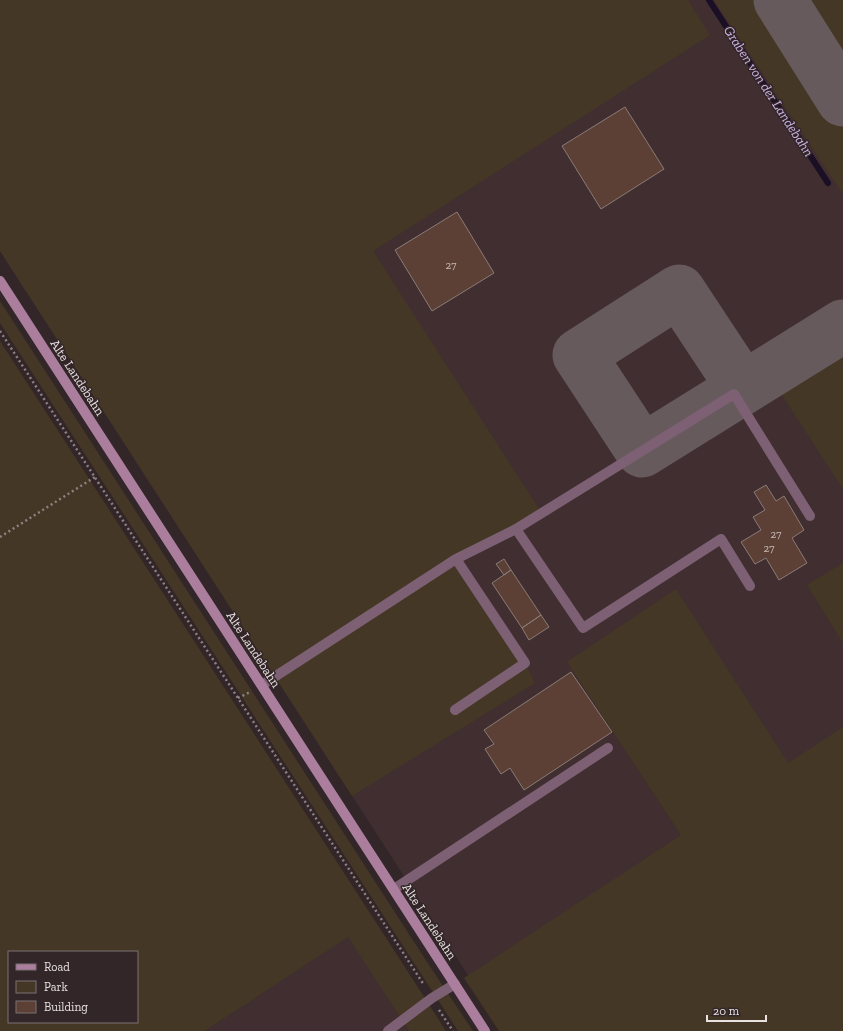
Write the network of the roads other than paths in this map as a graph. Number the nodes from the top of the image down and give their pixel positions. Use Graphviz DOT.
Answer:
graph roads {
  1 [pos="0,281"];
  2 [pos="810,516"];
  3 [pos="516,529"];
  4 [pos="456,559"];
  5 [pos="750,586"];
  6 [pos="262,685"];
  7 [pos="455,710"];
  8 [pos="608,748"];
  9 [pos="394,889"];
  10 [pos="455,984"];
  11 [pos="388,1031"];
  12 [pos="486,1031"];
  1 -- 6 [label="main road, Alte Landebahn"];
  2 -- 3 [label="lane"];
  3 -- 4 [label="lane"];
  3 -- 5 [label="lane"];
  4 -- 6 [label="lane"];
  4 -- 7 [label="lane"];
  6 -- 9 [label="main road, Alte Landebahn"];
  8 -- 9 [label="lane"];
  9 -- 10 [label="main road, Alte Landebahn"];
  10 -- 11 [label="lane"];
  10 -- 12 [label="main road, Alte Landebahn"];
}
